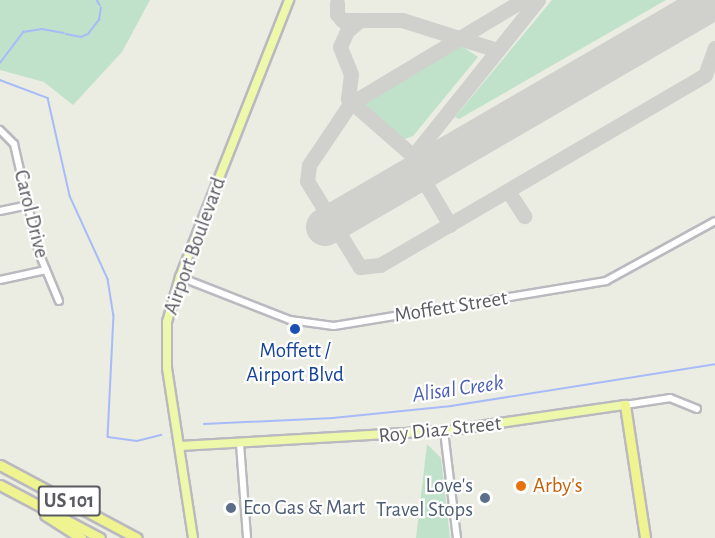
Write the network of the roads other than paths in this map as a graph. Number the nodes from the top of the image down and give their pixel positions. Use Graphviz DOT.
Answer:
graph roads {
  1 [pos="289,0"];
  2 [pos="0,130"];
  3 [pos="28,205"];
  4 [pos="0,211"];
  5 [pos="715,221"];
  6 [pos="46,270"];
  7 [pos="180,277"];
  8 [pos="0,280"];
  9 [pos="58,301"];
  10 [pos="625,405"];
  11 [pos="697,409"];
  12 [pos="444,430"];
  13 [pos="240,444"];
  14 [pos="180,446"];
  15 [pos="0,465"];
  16 [pos="0,485"];
  17 [pos="81,538"];
  18 [pos="100,538"];
  19 [pos="137,538"];
  20 [pos="193,538"];
  21 [pos="247,538"];
  22 [pos="457,538"];
  23 [pos="645,538"];
  1 -- 7 [label="main road, Airport Boulevard"];
  2 -- 3 [label="street, Carol Drive"];
  3 -- 4 [label="street"];
  3 -- 6 [label="street, Carol Drive"];
  5 -- 7 [label="street, Moffett Street"];
  6 -- 8 [label="street"];
  6 -- 9 [label="street, Carol Drive"];
  7 -- 14 [label="main road, Airport Boulevard"];
  10 -- 11 [label="street, Roy Diaz Street"];
  10 -- 12 [label="main road, Roy Diaz Street"];
  10 -- 23 [label="highway"];
  12 -- 13 [label="main road, Roy Diaz Street"];
  12 -- 22 [label="street"];
  13 -- 14 [label="main road, Roy Diaz Street"];
  13 -- 21 [label="street"];
  14 -- 20 [label="main road, Airport Boulevard"];
  15 -- 19 [label="highway, US 101"];
  16 -- 17 [label="highway"];
  16 -- 18 [label="highway, US 101"];
}
